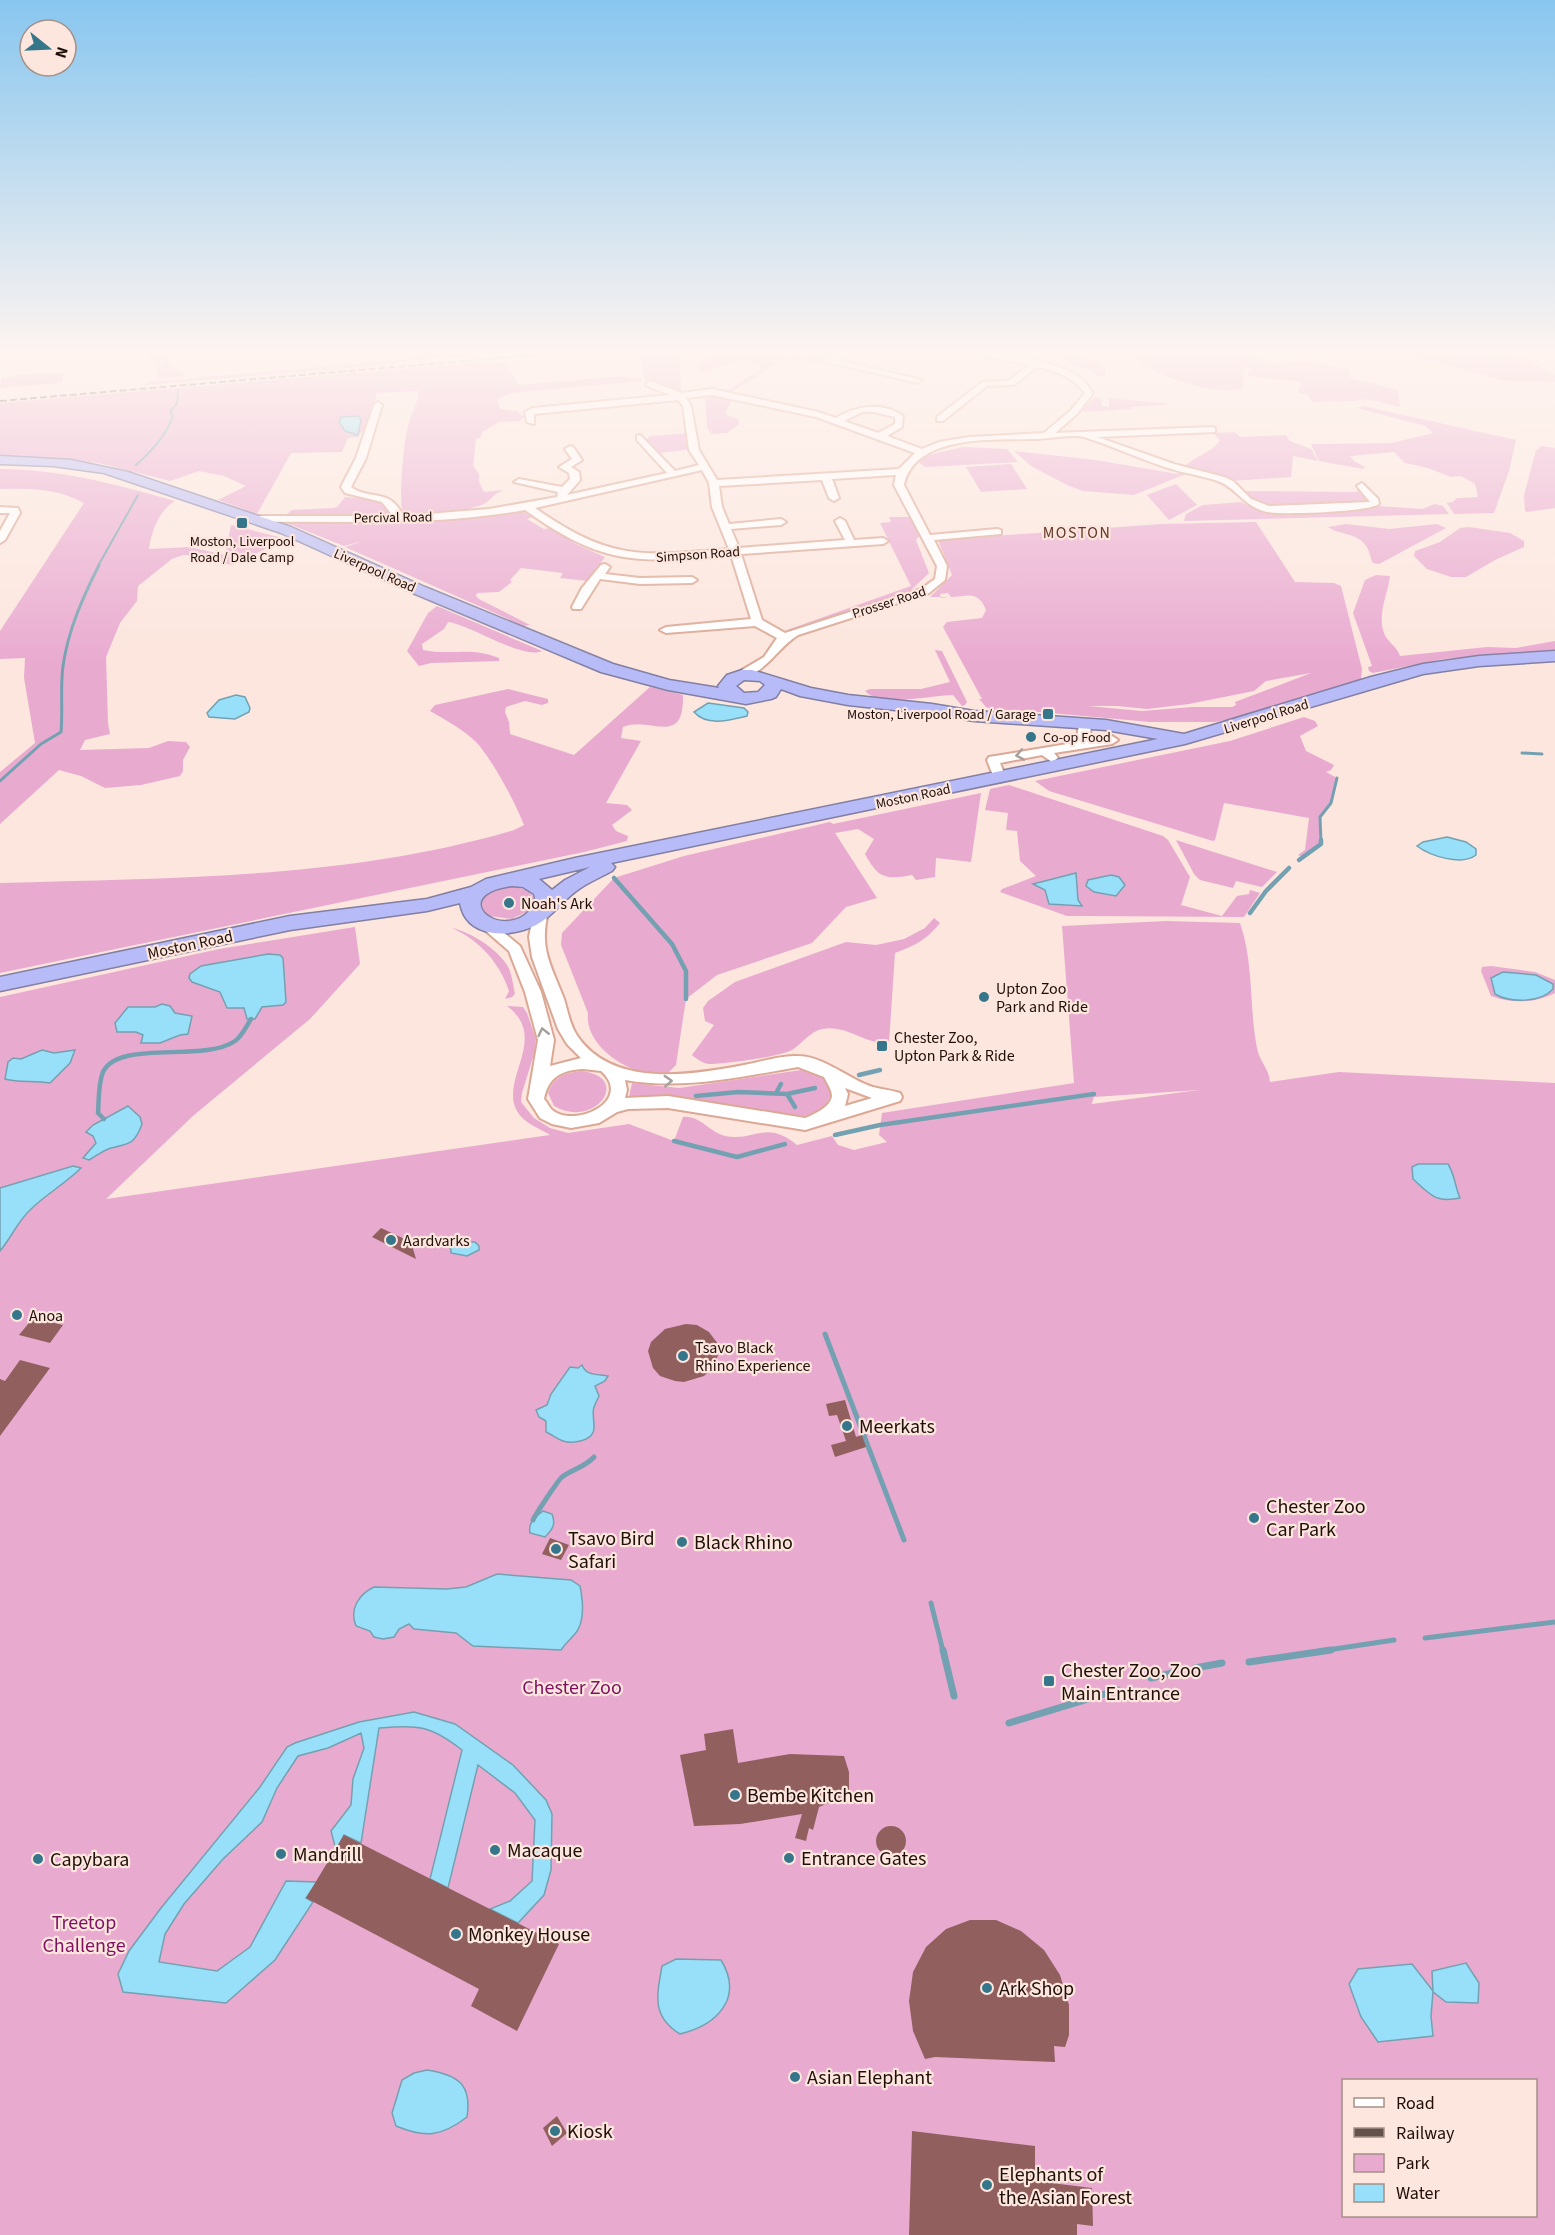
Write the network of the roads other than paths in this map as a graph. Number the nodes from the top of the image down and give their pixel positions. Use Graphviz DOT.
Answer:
graph roads {
  1 [pos="362,455"];
  2 [pos="574,455"];
  3 [pos="656,455"];
  4 [pos="697,455"];
  5 [pos="917,455"];
  6 [pos="1141,455"];
  7 [pos="0,460"];
  8 [pos="0,465"];
  9 [pos="704,467"];
  10 [pos="571,470"];
  11 [pos="560,471"];
  12 [pos="902,472"];
  13 [pos="673,474"];
  14 [pos="826,476"];
  15 [pos="140,482"];
  16 [pos="519,482"];
  17 [pos="714,483"];
  18 [pos="1362,486"];
  19 [pos="563,495"];
  20 [pos="834,498"];
  21 [pos="526,506"];
  22 [pos="0,510"];
  23 [pos="256,519"];
  24 [pos="399,519"];
  25 [pos="840,521"];
  26 [pos="780,522"];
  27 [pos="725,527"];
  28 [pos="997,532"];
  29 [pos="927,538"];
  30 [pos="0,540"];
  31 [pos="883,541"];
  32 [pos="851,543"];
  33 [pos="735,551"];
  34 [pos="614,554"];
  35 [pos="598,576"];
  36 [pos="692,580"];
  37 [pos="577,608"];
  38 [pos="757,622"];
  39 [pos="666,630"];
  40 [pos="785,638"];
  41 [pos="1555,656"];
  42 [pos="768,659"];
  43 [pos="607,668"];
  44 [pos="740,675"];
  45 [pos="771,680"];
  46 [pos="737,696"];
  47 [pos="758,698"];
  48 [pos="974,716"];
  49 [pos="1249,723"];
  50 [pos="1106,725"];
  51 [pos="1079,728"];
  52 [pos="1185,739"];
  53 [pos="1046,751"];
  54 [pos="1082,753"];
  55 [pos="1059,765"];
  56 [pos="1000,778"];
  57 [pos="640,851"];
  58 [pos="512,880"];
  59 [pos="477,892"];
  60 [pos="381,910"];
  61 [pos="543,910"];
  62 [pos="483,923"];
  63 [pos="0,984"];
  64 [pos="606,1069"];
  65 [pos="831,1074"];
  66 [pos="536,1089"];
  67 [pos="611,1108"];
  68 [pos="817,1122"];
  1 -- 24 [label="street"];
  2 -- 10 [label="street"];
  3 -- 13 [label="street"];
  4 -- 9 [label="street"];
  5 -- 12 [label="street"];
  6 -- 18 [label="street"];
  7 -- 15 [label="highway, Liverpool Road"];
  8 -- 15 [label="highway, Liverpool Road"];
  9 -- 13 [label="street, Percival Road"];
  9 -- 17 [label="street"];
  10 -- 11 [label="street"];
  10 -- 19 [label="street"];
  12 -- 14 [label="street"];
  12 -- 29 [label="street, Prosser Road"];
  13 -- 19 [label="street, Percival Road"];
  14 -- 17 [label="street"];
  14 -- 20 [label="street"];
  15 -- 23 [label="highway, Liverpool Road"];
  16 -- 19 [label="street"];
  17 -- 27 [label="street"];
  19 -- 21 [label="street, Percival Road"];
  21 -- 24 [label="street, Percival Road"];
  21 -- 34 [label="street, Simpson Road"];
  22 -- 30 [label="street"];
  23 -- 24 [label="street, Percival Road"];
  23 -- 43 [label="highway, Liverpool Road"];
  25 -- 32 [label="street"];
  26 -- 27 [label="street"];
  27 -- 33 [label="street"];
  28 -- 29 [label="street"];
  29 -- 40 [label="street, Prosser Road"];
  31 -- 32 [label="street, Simpson Road"];
  32 -- 33 [label="street, Simpson Road"];
  33 -- 34 [label="street, Simpson Road"];
  33 -- 38 [label="street"];
  34 -- 35 [label="street"];
  35 -- 36 [label="street"];
  35 -- 37 [label="street"];
  38 -- 39 [label="street"];
  38 -- 40 [label="street"];
  40 -- 42 [label="street"];
  41 -- 49 [label="highway, Liverpool Road"];
  42 -- 44 [label="street"];
  42 -- 45 [label="street"];
  43 -- 44 [label="highway, Liverpool Road"];
  43 -- 46 [label="highway, Liverpool Road"];
  44 -- 45 [label="highway, Liverpool Road"];
  44 -- 46 [label="highway"];
  45 -- 47 [label="highway"];
  45 -- 48 [label="highway, Liverpool Road"];
  46 -- 47 [label="highway, Liverpool Road"];
  47 -- 48 [label="highway, Liverpool Road"];
  48 -- 51 [label="highway, Liverpool Road"];
  49 -- 50 [label="highway"];
  49 -- 52 [label="highway, Liverpool Road"];
  50 -- 51 [label="highway, Liverpool Road"];
  50 -- 52 [label="highway, Liverpool Road"];
  51 -- 54 [label="street"];
  51 -- 54 [label="street"];
  52 -- 54 [label="highway, Moston Road"];
  53 -- 54 [label="street"];
  53 -- 55 [label="street"];
  53 -- 56 [label="street, one-way"];
  54 -- 55 [label="highway, Moston Road"];
  55 -- 56 [label="highway, Moston Road"];
  56 -- 57 [label="highway, Moston Road"];
  57 -- 58 [label="highway, Moston Road"];
  57 -- 61 [label="highway, Moston Road"];
  58 -- 59 [label="highway"];
  58 -- 61 [label="highway"];
  59 -- 60 [label="highway, Moston Road"];
  59 -- 62 [label="highway"];
  60 -- 62 [label="highway, Moston Road"];
  60 -- 63 [label="highway, Moston Road"];
  61 -- 62 [label="highway"];
  61 -- 64 [label="street"];
  66 -- 62 [label="street, one-way"];
  64 -- 65 [label="street, one-way"];
  64 -- 66 [label="street"];
  64 -- 67 [label="street"];
  65 -- 68 [label="street"];
  65 -- 68 [label="street"];
  66 -- 67 [label="street"];
  67 -- 68 [label="street"];
}
